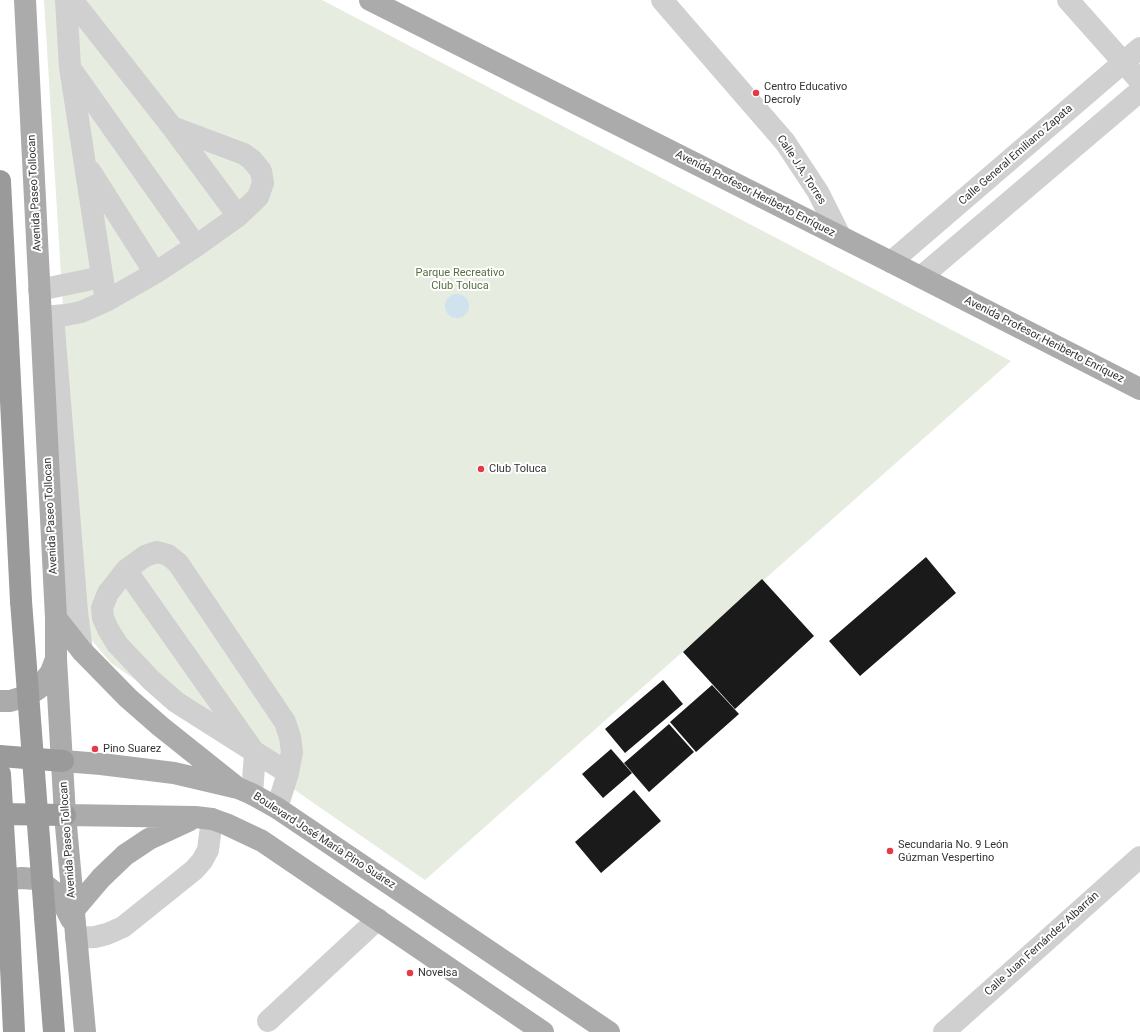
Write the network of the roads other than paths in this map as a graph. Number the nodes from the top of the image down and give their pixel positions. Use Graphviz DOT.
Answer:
graph roads {
  1 [pos="25,0"];
  2 [pos="66,0"];
  3 [pos="72,0"];
  4 [pos="370,0"];
  5 [pos="662,0"];
  6 [pos="1068,0"];
  7 [pos="395,5"];
  8 [pos="1140,48"];
  9 [pos="1124,63"];
  10 [pos="70,67"];
  11 [pos="1140,81"];
  12 [pos="1140,91"];
  13 [pos="172,127"];
  14 [pos="85,165"];
  15 [pos="0,181"];
  16 [pos="238,216"];
  17 [pos="840,236"];
  18 [pos="196,246"];
  19 [pos="891,262"];
  20 [pos="155,273"];
  21 [pos="102,277"];
  22 [pos="921,277"];
  23 [pos="39,290"];
  24 [pos="106,301"];
  25 [pos="47,316"];
  26 [pos="1140,388"];
  27 [pos="126,570"];
  28 [pos="56,618"];
  29 [pos="82,651"];
  30 [pos="56,659"];
  31 [pos="0,701"];
  32 [pos="256,753"];
  33 [pos="0,756"];
  34 [pos="63,761"];
  35 [pos="288,773"];
  36 [pos="0,774"];
  37 [pos="245,791"];
  38 [pos="277,808"];
  39 [pos="0,814"];
  40 [pos="65,815"];
  41 [pos="204,818"];
  42 [pos="1140,857"];
  43 [pos="0,882"];
  44 [pos="378,920"];
  45 [pos="75,926"];
  46 [pos="268,1021"];
  47 [pos="14,1032"];
  48 [pos="54,1032"];
  49 [pos="85,1032"];
  50 [pos="543,1032"];
  51 [pos="609,1032"];
  52 [pos="944,1032"];
  1 -- 23 [label="main road, Avenida Paseo Tollocan"];
  2 -- 10 [label="street"];
  3 -- 13 [label="street"];
  4 -- 7 [label="main road, Avenida Profesor Heriberto Enríquez"];
  5 -- 17 [label="street, Calle J.A. Torres"];
  6 -- 9 [label="street"];
  7 -- 17 [label="main road, Avenida Profesor Heriberto Enríquez"];
  8 -- 9 [label="street, Calle General Emiliano Zapata"];
  9 -- 11 [label="street"];
  9 -- 19 [label="street, Calle General Emiliano Zapata"];
  10 -- 14 [label="street"];
  10 -- 18 [label="street"];
  12 -- 22 [label="street"];
  13 -- 16 [label="street"];
  13 -- 16 [label="street"];
  14 -- 20 [label="street"];
  14 -- 21 [label="street"];
  15 -- 48 [label="highway, bridge"];
  16 -- 18 [label="street"];
  17 -- 19 [label="main road, Avenida Profesor Heriberto Enríquez"];
  18 -- 20 [label="street"];
  19 -- 22 [label="main road, Avenida Profesor Heriberto Enríquez"];
  20 -- 24 [label="street"];
  21 -- 23 [label="street"];
  21 -- 24 [label="street"];
  22 -- 26 [label="main road, Avenida Profesor Heriberto Enríquez"];
  23 -- 25 [label="main road, Avenida Paseo Tollocan"];
  24 -- 25 [label="street"];
  25 -- 28 [label="main road, Avenida Paseo Tollocan"];
  25 -- 29 [label="street"];
  27 -- 32 [label="street"];
  27 -- 32 [label="street"];
  27 -- 35 [label="street"];
  28 -- 29 [label="main road"];
  28 -- 30 [label="main road, Avenida Paseo Tollocan"];
  29 -- 37 [label="main road"];
  30 -- 31 [label="main road"];
  30 -- 34 [label="main road, Avenida Paseo Tollocan"];
  32 -- 35 [label="street"];
  32 -- 37 [label="street"];
  33 -- 34 [label="highway, Boulevard José María Pino Suárez"];
  34 -- 37 [label="main road, Boulevard José María Pino Suárez"];
  34 -- 40 [label="main road, Avenida Paseo Tollocan"];
  35 -- 38 [label="street"];
  36 -- 47 [label="highway, bridge"];
  37 -- 38 [label="main road, Boulevard José María Pino Suárez"];
  38 -- 51 [label="main road, Boulevard José María Pino Suárez"];
  39 -- 40 [label="highway"];
  40 -- 41 [label="main road"];
  40 -- 45 [label="main road, Avenida Paseo Tollocan"];
  41 -- 44 [label="main road"];
  41 -- 45 [label="main road"];
  41 -- 45 [label="street"];
  42 -- 52 [label="street, Calle Juan Fernández Albarrán"];
  43 -- 45 [label="main road"];
  44 -- 46 [label="street"];
  44 -- 50 [label="main road"];
  45 -- 49 [label="main road, Avenida Paseo Tollocan"];
}
